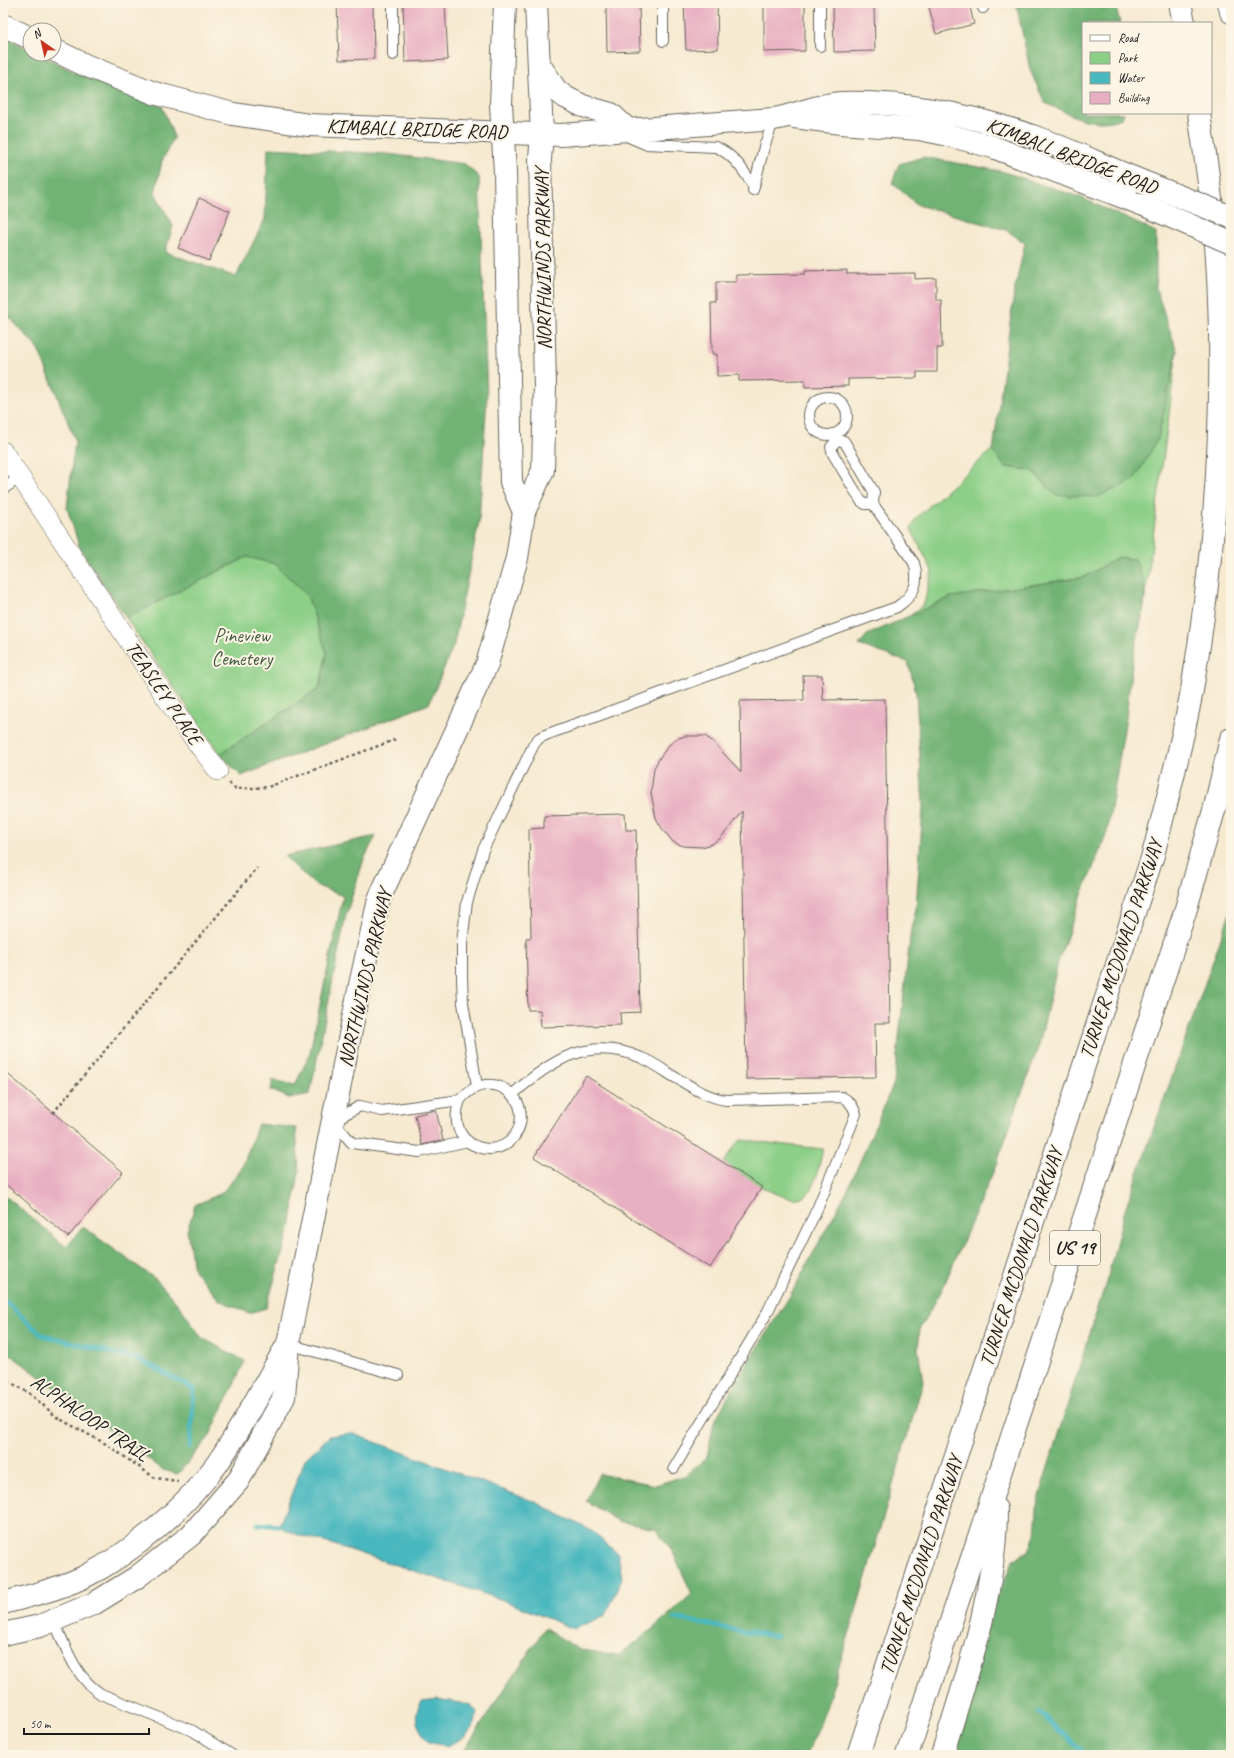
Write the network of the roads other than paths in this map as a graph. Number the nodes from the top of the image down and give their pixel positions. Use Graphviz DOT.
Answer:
graph roads {
  1 [pos="393,3"];
  2 [pos="504,3"];
  3 [pos="536,3"];
  4 [pos="663,3"];
  5 [pos="820,3"];
  6 [pos="1180,3"];
  7 [pos="1229,3"];
  8 [pos="1231,12"];
  9 [pos="1184,22"];
  10 [pos="3,25"];
  11 [pos="22,34"];
  12 [pos="663,41"];
  13 [pos="820,46"];
  14 [pos="62,54"];
  15 [pos="393,55"];
  16 [pos="538,62"];
  17 [pos="1199,114"];
  18 [pos="782,118"];
  19 [pos="621,130"];
  20 [pos="503,133"];
  21 [pos="542,134"];
  22 [pos="1231,217"];
  23 [pos="1231,243"];
  24 [pos="3,451"];
  25 [pos="20,477"];
  26 [pos="3,489"];
  27 [pos="873,504"];
  28 [pos="524,512"];
  29 [pos="1231,739"];
  30 [pos="218,771"];
  31 [pos="477,1086"];
  32 [pos="512,1095"];
  33 [pos="460,1100"];
  34 [pos="333,1121"];
  35 [pos="468,1141"];
  36 [pos="288,1344"];
  37 [pos="398,1375"];
  38 [pos="674,1468"];
  39 [pos="996,1486"];
  40 [pos="3,1603"];
  41 [pos="54,1620"];
  42 [pos="3,1634"];
  43 [pos="231,1755"];
  44 [pos="858,1755"];
  45 [pos="908,1755"];
  46 [pos="942,1755"];
  1 -- 15 [label="lane"];
  2 -- 20 [label="main road, NORTHWINDS PARKWAY"];
  3 -- 16 [label="main road, NORTHWINDS PARKWAY"];
  4 -- 12 [label="lane"];
  5 -- 13 [label="lane"];
  6 -- 9 [label="main road"];
  7 -- 8 [label="main road"];
  10 -- 11 [label="main road"];
  14 -- 20 [label="main road, KIMBALL BRIDGE ROAD"];
  16 -- 19 [label="main road"];
  16 -- 21 [label="main road, NORTHWINDS PARKWAY"];
  17 -- 44 [label="main road, TURNER MCDONALD PARKWAY / US 19"];
  18 -- 19 [label="main road, KIMBALL BRIDGE ROAD"];
  18 -- 19 [label="lane"];
  18 -- 22 [label="main road, KIMBALL BRIDGE ROAD, bridge"];
  18 -- 23 [label="main road, KIMBALL BRIDGE ROAD, bridge"];
  19 -- 21 [label="main road, KIMBALL BRIDGE ROAD"];
  20 -- 21 [label="main road, KIMBALL BRIDGE ROAD"];
  20 -- 28 [label="main road, NORTHWINDS PARKWAY"];
  21 -- 28 [label="main road, NORTHWINDS PARKWAY"];
  24 -- 25 [label="street, TEASLEY PLACE"];
  25 -- 26 [label="lane"];
  25 -- 30 [label="street, TEASLEY PLACE"];
  27 -- 27 [label="lane"];
  27 -- 31 [label="lane"];
  28 -- 34 [label="main road, NORTHWINDS PARKWAY"];
  29 -- 39 [label="main road, US 19"];
  31 -- 32 [label="lane"];
  31 -- 33 [label="lane"];
  32 -- 35 [label="lane"];
  32 -- 38 [label="lane"];
  33 -- 34 [label="lane"];
  33 -- 35 [label="lane"];
  34 -- 35 [label="lane"];
  34 -- 36 [label="main road, NORTHWINDS PARKWAY"];
  36 -- 37 [label="lane"];
  36 -- 40 [label="main road, NORTHWINDS PARKWAY"];
  36 -- 41 [label="main road, NORTHWINDS PARKWAY"];
  39 -- 45 [label="main road, US 19"];
  39 -- 46 [label="main road"];
  41 -- 42 [label="main road, NORTHWINDS PARKWAY"];
  41 -- 43 [label="lane"];
}
